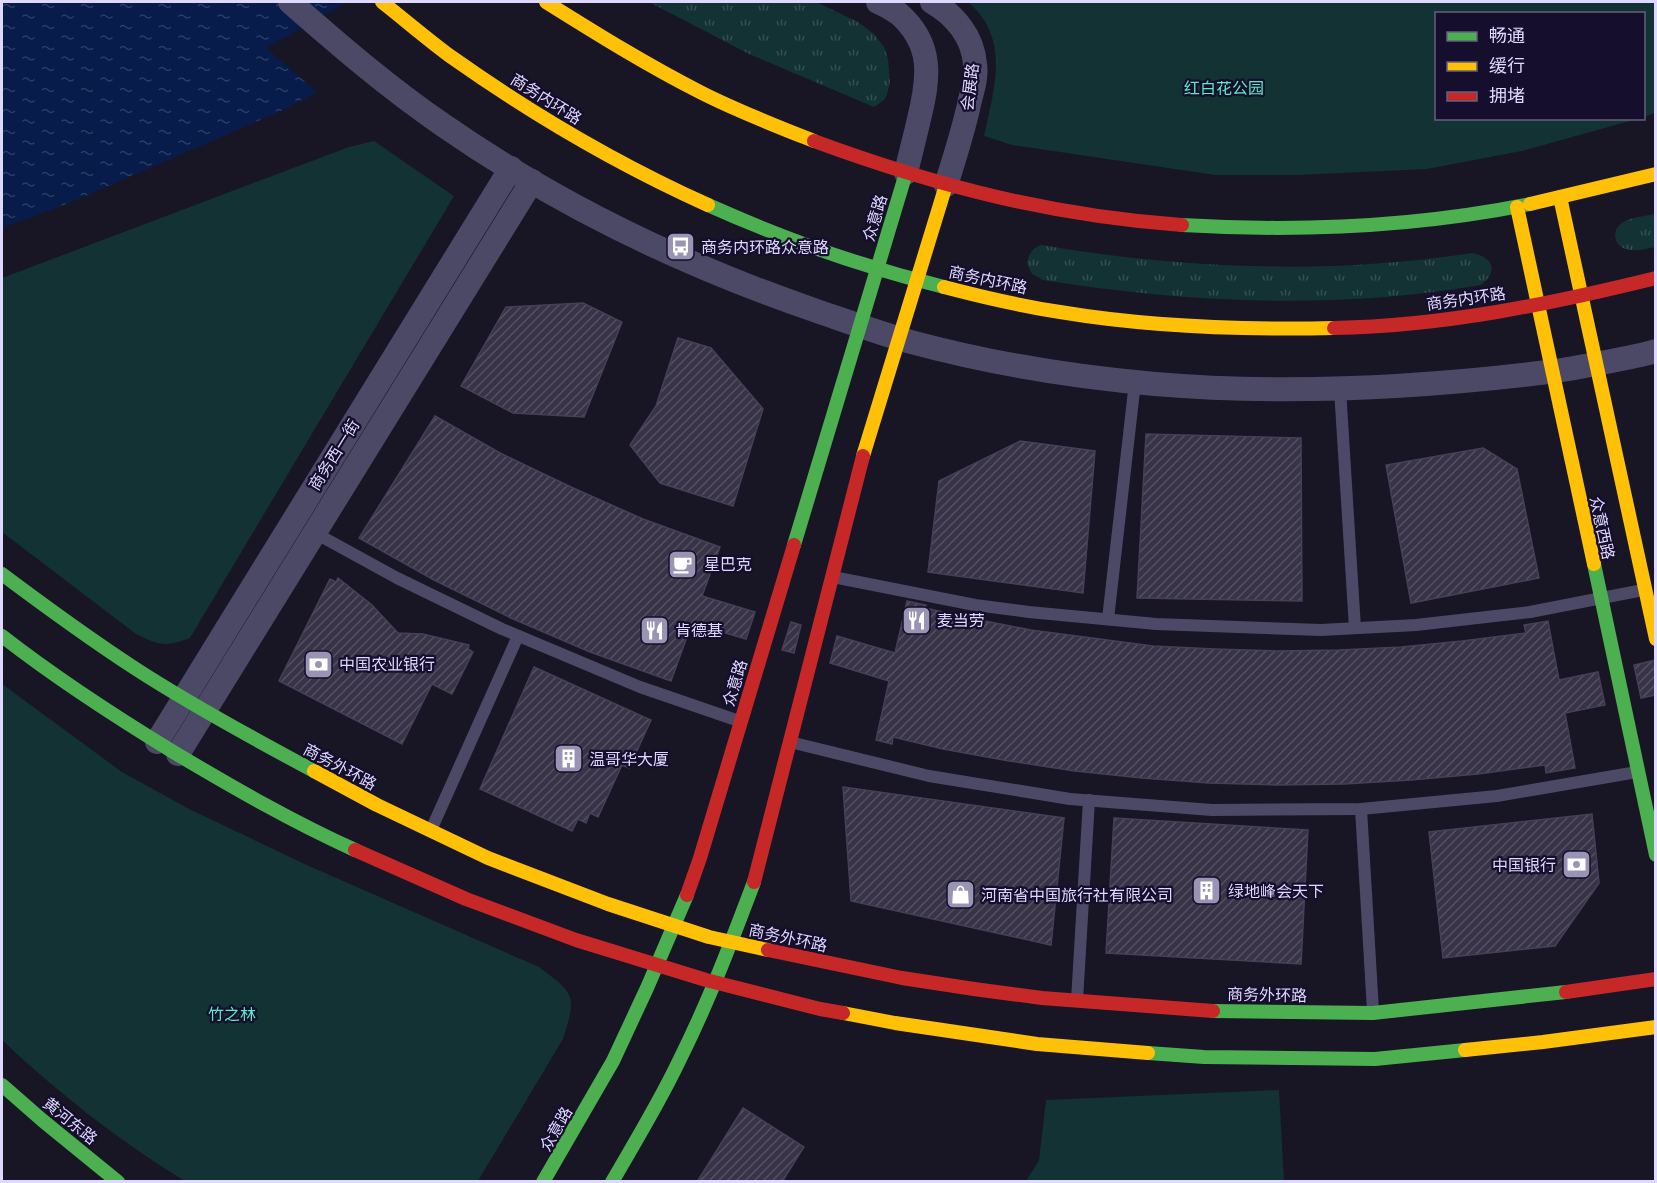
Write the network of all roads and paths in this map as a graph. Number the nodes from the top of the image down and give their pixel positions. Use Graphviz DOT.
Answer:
graph roads {
  1 [pos="290,2"];
  2 [pos="382,2"];
  3 [pos="546,2"];
  4 [pos="878,2"];
  5 [pos="933,2"];
  6 [pos="511,168"];
  7 [pos="906,172"];
  8 [pos="1656,174"];
  9 [pos="532,181"];
  10 [pos="946,185"];
  11 [pos="1560,197"];
  12 [pos="1517,207"];
  13 [pos="877,268"];
  14 [pos="1656,278"];
  15 [pos="917,280"];
  16 [pos="1582,295"];
  17 [pos="1538,305"];
  18 [pos="860,326"];
  19 [pos="898,338"];
  20 [pos="1656,351"];
  21 [pos="1596,363"];
  22 [pos="1552,372"];
  23 [pos="1135,382"];
  24 [pos="1340,389"];
  25 [pos="315,533"];
  26 [pos="2,574"];
  27 [pos="832,577"];
  28 [pos="1650,589"];
  29 [pos="1601,599"];
  30 [pos="1108,619"];
  31 [pos="1356,628"];
  32 [pos="2,636"];
  33 [pos="518,636"];
  34 [pos="1656,639"];
  35 [pos="184,698"];
  36 [pos="205,710"];
  37 [pos="741,721"];
  38 [pos="157,741"];
  39 [pos="790,742"];
  40 [pos="178,754"];
  41 [pos="1638,772"];
  42 [pos="1089,800"];
  43 [pos="1360,808"];
  44 [pos="431,831"];
  45 [pos="1656,855"];
  46 [pos="674,926"];
  47 [pos="731,942"];
  48 [pos="657,965"];
  49 [pos="1656,979"];
  50 [pos="714,982"];
  51 [pos="1077,1001"];
  52 [pos="1373,1013"];
  53 [pos="1656,1027"];
  54 [pos="2,1085"];
  55 [pos="118,1182"];
  56 [pos="543,1182"];
  57 [pos="612,1182"];
  1 -- 6 [label="street"];
  2 -- 13 [label="street, 商务内环路"];
  3 -- 7 [label="street"];
  4 -- 7 [label="street"];
  5 -- 10 [label="street, 会展路"];
  6 -- 9 [label="street"];
  6 -- 35 [label="street, 商务西一街"];
  7 -- 10 [label="street"];
  7 -- 13 [label="street, 众意路"];
  8 -- 11 [label="street"];
  9 -- 18 [label="street"];
  9 -- 25 [label="street, 商务西一街"];
  10 -- 12 [label="street"];
  10 -- 15 [label="street"];
  11 -- 12 [label="street"];
  11 -- 16 [label="street, 众意西路"];
  12 -- 17 [label="street, 众意西路"];
  13 -- 15 [label="street, 商务内环路"];
  13 -- 18 [label="street, 众意路"];
  14 -- 16 [label="street, 商务内环路"];
  15 -- 17 [label="street, 商务内环路"];
  15 -- 19 [label="street"];
  16 -- 17 [label="street, 商务内环路"];
  16 -- 21 [label="street, 众意西路"];
  17 -- 22 [label="street, 众意西路"];
  18 -- 19 [label="street"];
  18 -- 37 [label="street, 众意路"];
  19 -- 23 [label="street"];
  19 -- 27 [label="street"];
  20 -- 21 [label="street"];
  21 -- 22 [label="street"];
  21 -- 28 [label="street, 众意西路"];
  22 -- 24 [label="street"];
  22 -- 29 [label="street, 众意西路"];
  23 -- 24 [label="street"];
  23 -- 30 [label="lane"];
  24 -- 31 [label="lane"];
  25 -- 33 [label="lane"];
  25 -- 36 [label="street, 商务西一街"];
  26 -- 35 [label="street, 商务外环路"];
  27 -- 30 [label="lane"];
  27 -- 39 [label="street"];
  28 -- 29 [label="lane"];
  28 -- 34 [label="street, 众意西路"];
  29 -- 31 [label="lane"];
  29 -- 41 [label="street, 众意西路"];
  30 -- 31 [label="lane"];
  32 -- 38 [label="street"];
  33 -- 37 [label="lane"];
  33 -- 44 [label="lane"];
  35 -- 36 [label="street, 商务外环路"];
  35 -- 38 [label="street, 商务西一街"];
  36 -- 40 [label="street, 商务西一街"];
  36 -- 44 [label="street, 商务外环路"];
  37 -- 46 [label="street, 众意路"];
  38 -- 40 [label="street"];
  39 -- 42 [label="lane"];
  39 -- 47 [label="street"];
  40 -- 48 [label="street"];
  41 -- 43 [label="lane"];
  41 -- 45 [label="street, 众意西路"];
  42 -- 43 [label="lane"];
  42 -- 51 [label="lane"];
  43 -- 52 [label="lane"];
  44 -- 46 [label="street, 商务外环路"];
  46 -- 47 [label="street, 商务外环路"];
  46 -- 48 [label="street, 众意路"];
  47 -- 50 [label="street"];
  47 -- 51 [label="street, 商务外环路"];
  48 -- 50 [label="street"];
  48 -- 56 [label="street, 众意路"];
  49 -- 52 [label="street, 商务外环路"];
  50 -- 53 [label="street"];
  50 -- 57 [label="street"];
  51 -- 52 [label="street, 商务外环路"];
  54 -- 55 [label="street, 黄河东路"];
}
